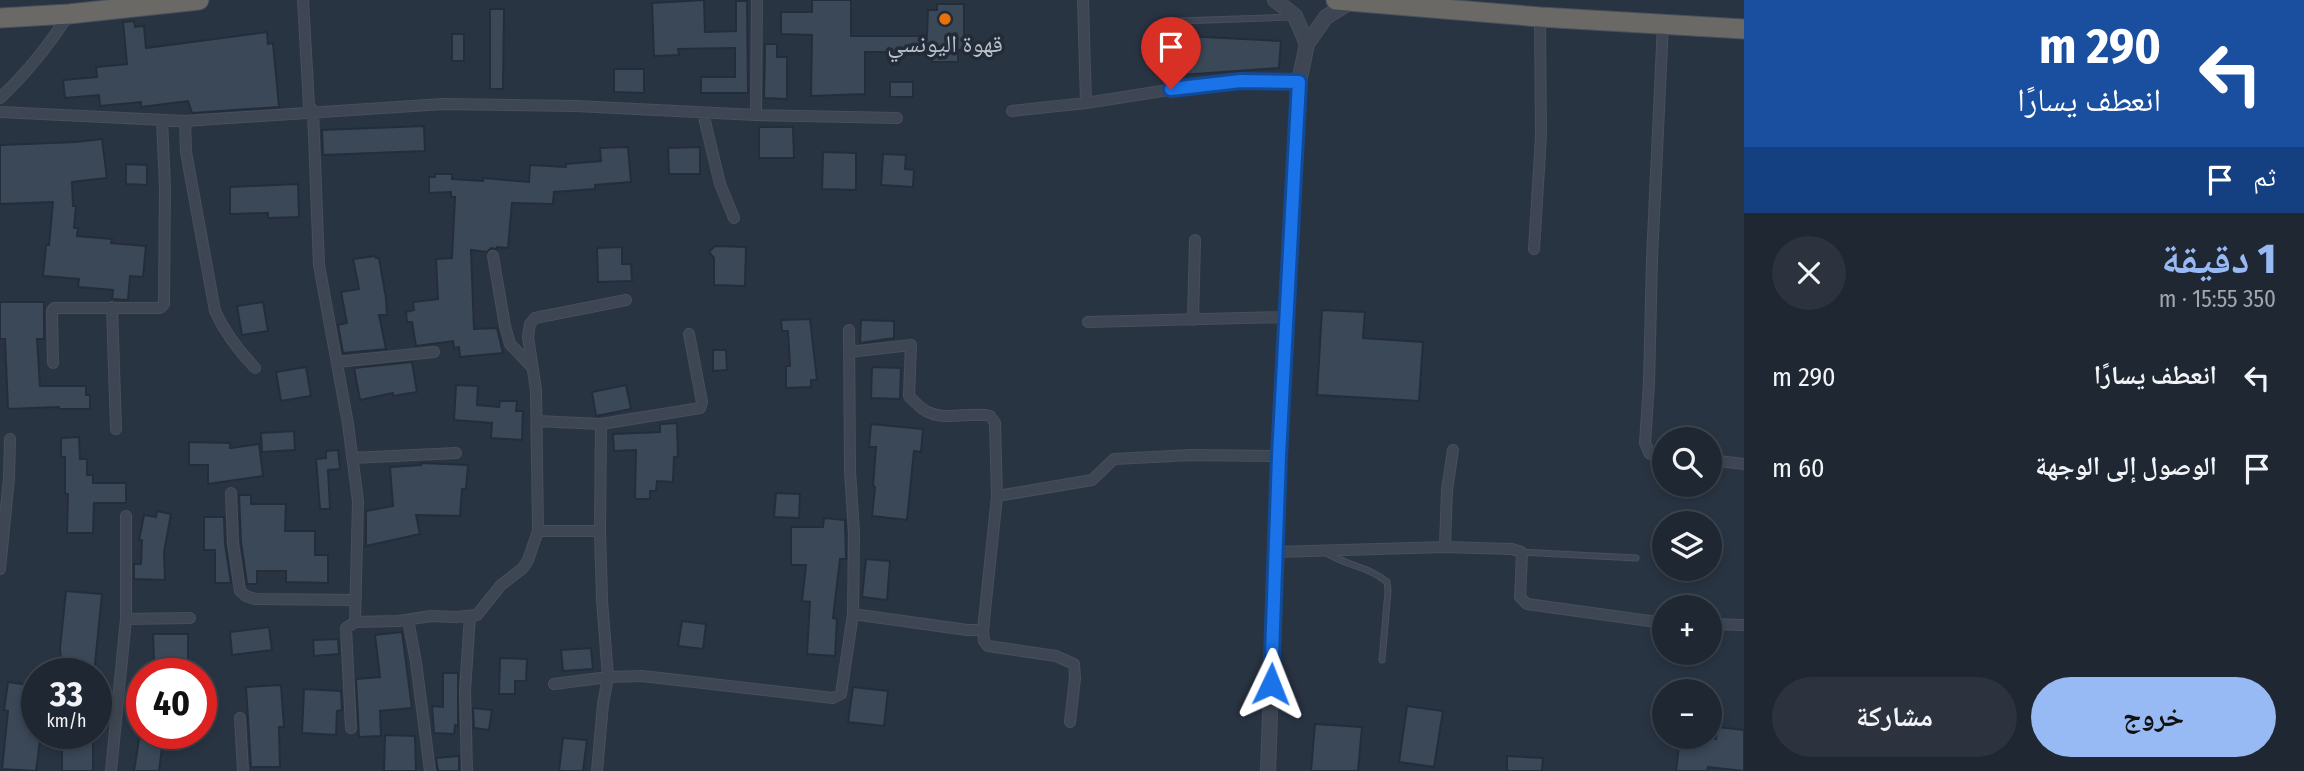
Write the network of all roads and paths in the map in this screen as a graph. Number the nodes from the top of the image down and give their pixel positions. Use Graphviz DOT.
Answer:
graph roads {
  1 [pos="199,0"];
  2 [pos="303,0"];
  3 [pos="757,0"];
  4 [pos="1083,0"];
  5 [pos="1275,0"];
  6 [pos="1344,1"];
  7 [pos="69,14"];
  8 [pos="1294,16"];
  9 [pos="1540,17"];
  10 [pos="0,18"];
  11 [pos="1744,19"];
  12 [pos="1179,21"];
  13 [pos="1663,24"];
  14 [pos="1744,29"];
  15 [pos="1307,44"];
  16 [pos="1299,82"];
  17 [pos="0,98"];
  18 [pos="1086,103"];
  19 [pos="313,111"];
  20 [pos="1012,111"];
  21 [pos="0,112"];
  22 [pos="703,113"];
  23 [pos="756,115"];
  24 [pos="897,118"];
  25 [pos="162,121"];
  26 [pos="185,121"];
  27 [pos="734,219"];
  28 [pos="1195,240"];
  29 [pos="1534,249"];
  30 [pos="493,256"];
  31 [pos="626,300"];
  32 [pos="112,307"];
  33 [pos="1286,317"];
  34 [pos="1193,320"];
  35 [pos="1088,321"];
  36 [pos="849,330"];
  37 [pos="690,334"];
  38 [pos="434,352"];
  39 [pos="849,352"];
  40 [pos="337,362"];
  41 [pos="53,363"];
  42 [pos="531,366"];
  43 [pos="255,368"];
  44 [pos="537,421"];
  45 [pos="601,424"];
  46 [pos="116,429"];
  47 [pos="10,439"];
  48 [pos="1453,450"];
  49 [pos="456,453"];
  50 [pos="1652,454"];
  51 [pos="1279,456"];
  52 [pos="352,458"];
  53 [pos="1722,461"];
  54 [pos="1744,464"];
  55 [pos="231,492"];
  56 [pos="997,496"];
  57 [pos="126,516"];
  58 [pos="538,531"];
  59 [pos="600,531"];
  60 [pos="1445,547"];
  61 [pos="1322,551"];
  62 [pos="1276,552"];
  63 [pos="1521,552"];
  64 [pos="1636,558"];
  65 [pos="0,569"];
  66 [pos="356,600"];
  67 [pos="853,614"];
  68 [pos="470,616"];
  69 [pos="190,618"];
  70 [pos="126,619"];
  71 [pos="408,620"];
  72 [pos="1652,620"];
  73 [pos="355,622"];
  74 [pos="1722,624"];
  75 [pos="1744,625"];
  76 [pos="983,630"];
  77 [pos="1382,660"];
  78 [pos="608,677"];
  79 [pos="554,684"];
  80 [pos="240,719"];
  81 [pos="1070,722"];
  82 [pos="351,728"];
  83 [pos="111,771"];
  84 [pos="243,771"];
  85 [pos="430,771"];
  86 [pos="467,771"];
  87 [pos="597,771"];
  88 [pos="1268,771"];
  1 -- 7 [label="highway"];
  2 -- 19 [label="street"];
  3 -- 23 [label="street"];
  4 -- 18 [label="street"];
  5 -- 8 [label="street"];
  6 -- 9 [label="highway"];
  6 -- 15 [label="street"];
  7 -- 10 [label="highway"];
  7 -- 17 [label="street"];
  8 -- 12 [label="lane"];
  8 -- 15 [label="street"];
  9 -- 13 [label="highway"];
  9 -- 29 [label="street"];
  11 -- 13 [label="highway"];
  13 -- 14 [label="highway"];
  13 -- 50 [label="street"];
  15 -- 16 [label="street"];
  16 -- 18 [label="street"];
  16 -- 33 [label="street"];
  18 -- 20 [label="street"];
  19 -- 22 [label="street"];
  19 -- 26 [label="street"];
  19 -- 40 [label="street"];
  21 -- 25 [label="street"];
  22 -- 23 [label="street"];
  22 -- 27 [label="street"];
  23 -- 24 [label="street"];
  25 -- 26 [label="street"];
  25 -- 32 [label="street"];
  26 -- 43 [label="street"];
  28 -- 34 [label="street"];
  30 -- 42 [label="street"];
  31 -- 42 [label="street"];
  32 -- 41 [label="street"];
  32 -- 46 [label="street"];
  33 -- 34 [label="street"];
  33 -- 51 [label="street"];
  34 -- 35 [label="street"];
  36 -- 39 [label="street"];
  37 -- 45 [label="street"];
  38 -- 40 [label="street"];
  39 -- 56 [label="street"];
  39 -- 67 [label="street"];
  40 -- 52 [label="street"];
  42 -- 44 [label="street"];
  44 -- 45 [label="street"];
  44 -- 58 [label="street"];
  45 -- 59 [label="street"];
  47 -- 65 [label="street"];
  48 -- 60 [label="street"];
  49 -- 52 [label="street"];
  51 -- 56 [label="street"];
  51 -- 62 [label="street"];
  52 -- 66 [label="street"];
  53 -- 54 [label="street"];
  55 -- 66 [label="street"];
  56 -- 76 [label="street"];
  57 -- 70 [label="street"];
  58 -- 59 [label="street"];
  58 -- 68 [label="street"];
  59 -- 78 [label="street"];
  60 -- 61 [label="street"];
  60 -- 63 [label="street"];
  61 -- 62 [label="street"];
  61 -- 77 [label="lane"];
  62 -- 88 [label="street"];
  63 -- 64 [label="lane"];
  63 -- 72 [label="street"];
  66 -- 73 [label="street"];
  67 -- 76 [label="street"];
  67 -- 78 [label="street"];
  68 -- 71 [label="street"];
  68 -- 86 [label="street"];
  69 -- 70 [label="street"];
  70 -- 83 [label="street"];
  71 -- 73 [label="street"];
  71 -- 85 [label="street"];
  73 -- 82 [label="street"];
  74 -- 75 [label="street"];
  76 -- 81 [label="street"];
  78 -- 79 [label="street"];
  78 -- 87 [label="street"];
  80 -- 84 [label="street"];
}
